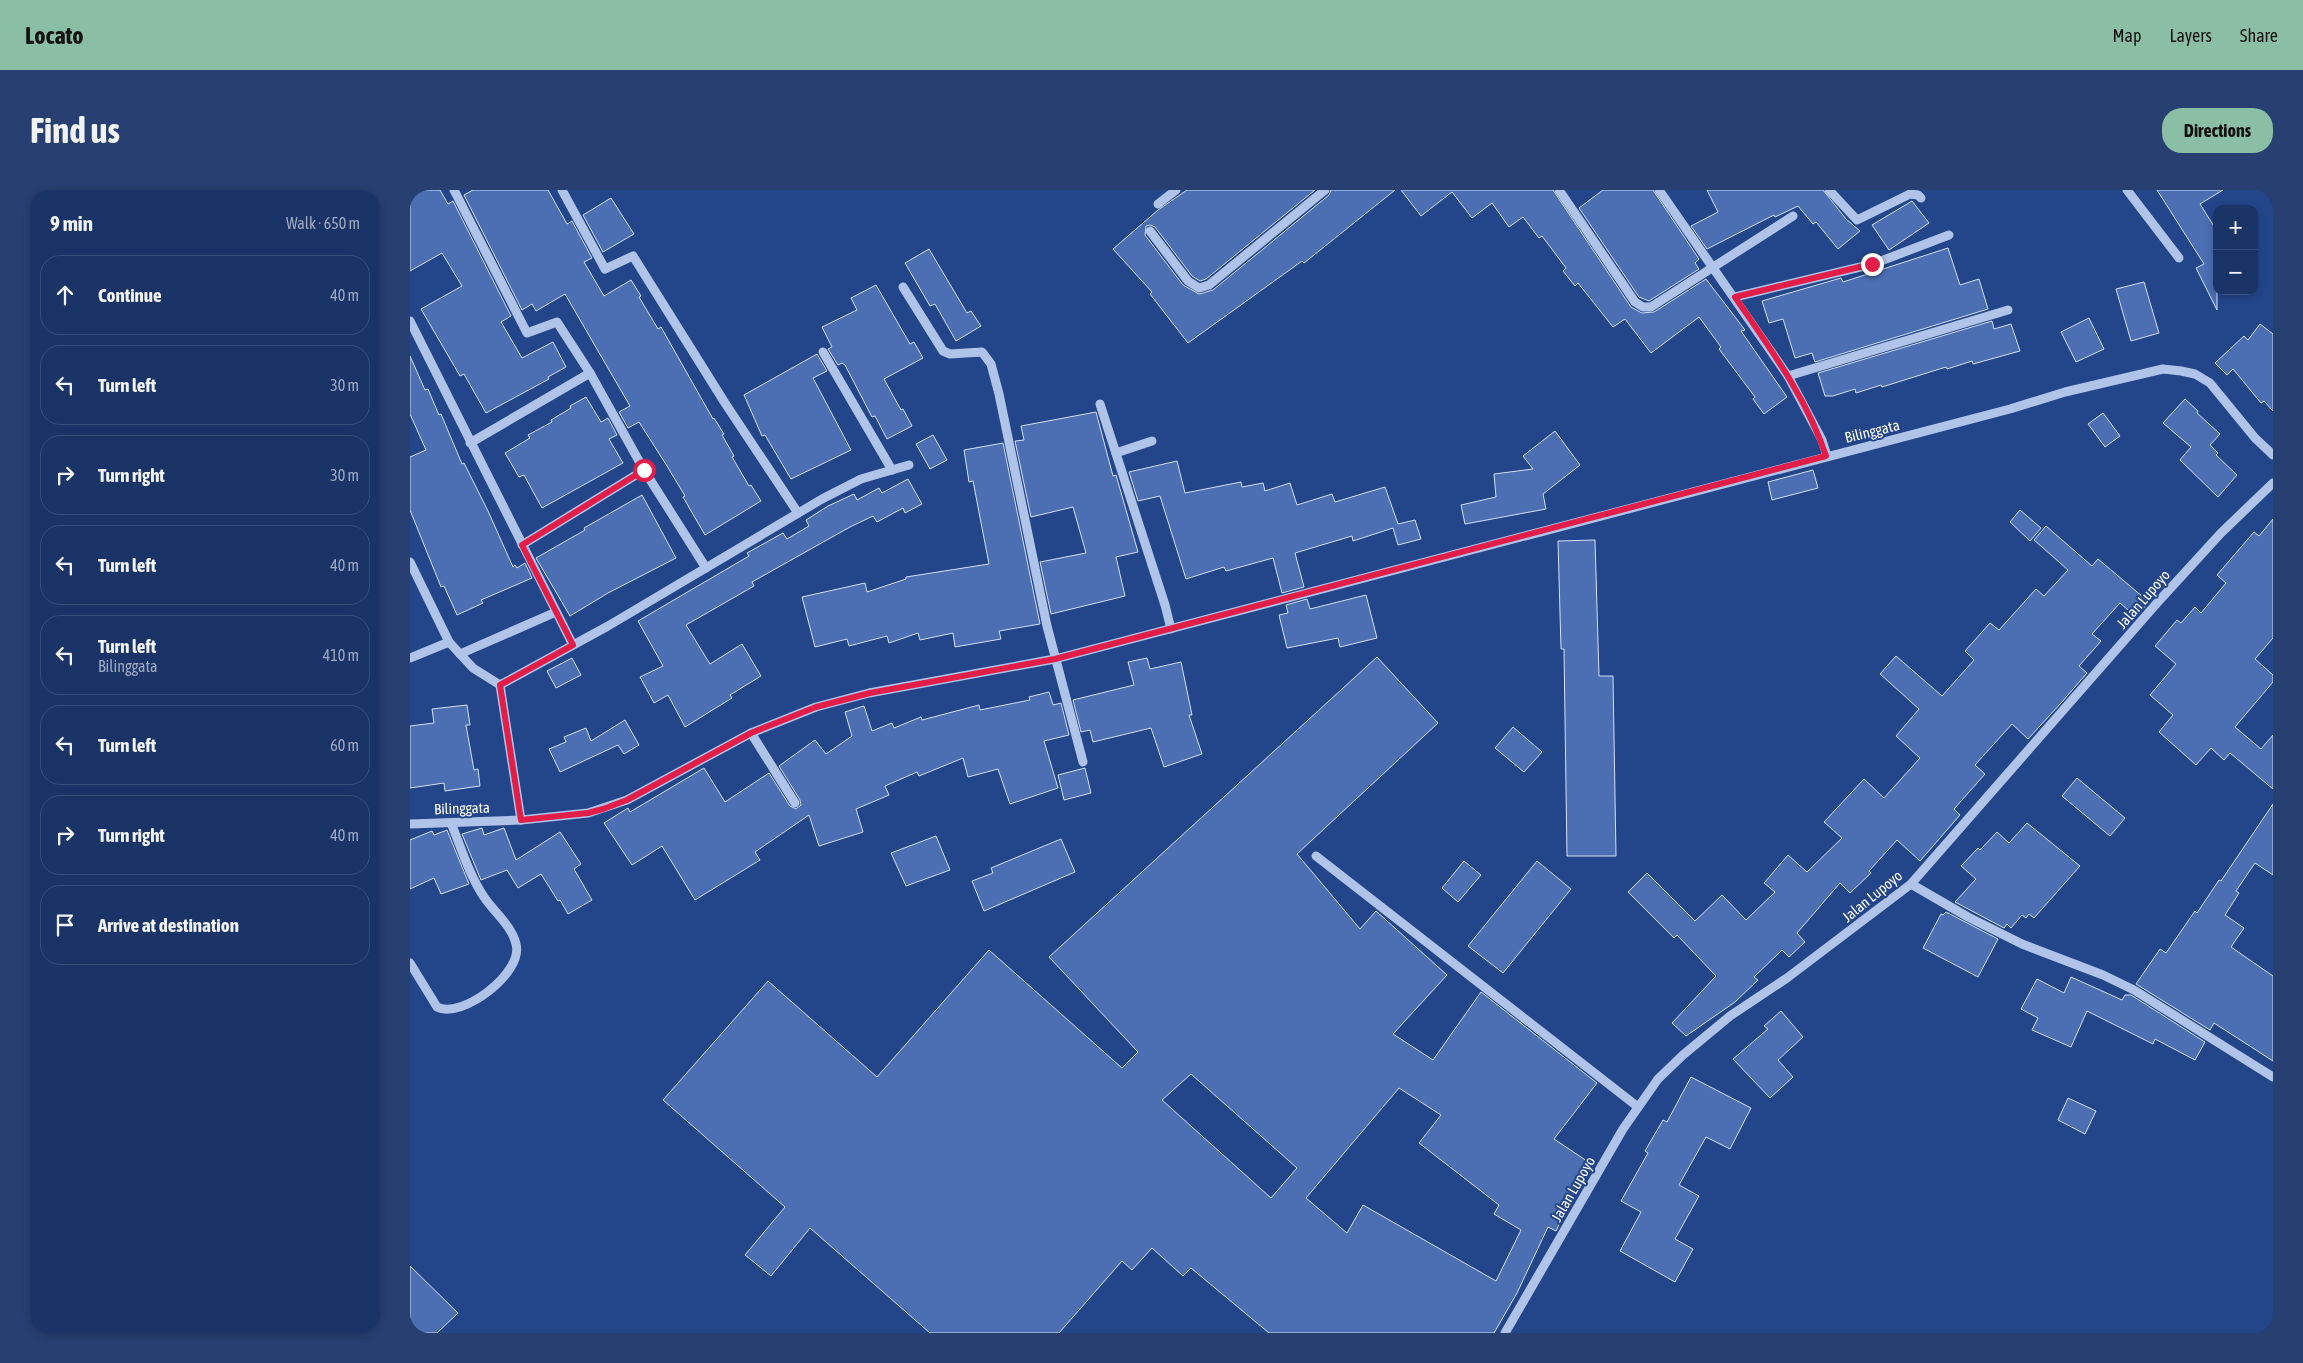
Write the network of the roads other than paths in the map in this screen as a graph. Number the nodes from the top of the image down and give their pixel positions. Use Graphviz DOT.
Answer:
graph roads {
  1 [pos="454,190"];
  2 [pos="562,190"];
  3 [pos="1176,190"];
  4 [pos="1325,190"];
  5 [pos="1559,190"];
  6 [pos="1660,190"];
  7 [pos="1829,190"];
  8 [pos="2127,190"];
  9 [pos="1900,194"];
  10 [pos="1921,198"];
  11 [pos="1158,204"];
  12 [pos="1793,216"];
  13 [pos="1150,231"];
  14 [pos="1949,235"];
  15 [pos="2179,258"];
  16 [pos="1714,267"];
  17 [pos="903,287"];
  18 [pos="1735,297"];
  19 [pos="2008,310"];
  20 [pos="410,321"];
  21 [pos="823,352"];
  22 [pos="590,373"];
  23 [pos="1788,376"];
  24 [pos="1100,404"];
  25 [pos="1152,441"];
  26 [pos="470,443"];
  27 [pos="1116,453"];
  28 [pos="1826,454"];
  29 [pos="2273,455"];
  30 [pos="909,465"];
  31 [pos="644,470"];
  32 [pos="892,470"];
  33 [pos="2273,483"];
  34 [pos="798,513"];
  35 [pos="522,545"];
  36 [pos="410,562"];
  37 [pos="706,568"];
  38 [pos="556,612"];
  39 [pos="1170,624"];
  40 [pos="449,642"];
  41 [pos="573,645"];
  42 [pos="460,654"];
  43 [pos="410,658"];
  44 [pos="1055,659"];
  45 [pos="500,685"];
  46 [pos="751,733"];
  47 [pos="1083,762"];
  48 [pos="795,803"];
  49 [pos="521,820"];
  50 [pos="451,823"];
  51 [pos="410,824"];
  52 [pos="1316,856"];
  53 [pos="1911,884"];
  54 [pos="410,963"];
  55 [pos="2273,1076"];
  56 [pos="1638,1107"];
  57 [pos="1505,1333"];
  1 -- 22 [label="street"];
  2 -- 34 [label="street"];
  3 -- 11 [label="street"];
  4 -- 13 [label="street"];
  5 -- 16 [label="street"];
  6 -- 16 [label="street"];
  7 -- 9 [label="street"];
  8 -- 15 [label="street"];
  9 -- 10 [label="street"];
  12 -- 16 [label="street"];
  14 -- 18 [label="street"];
  16 -- 18 [label="street"];
  17 -- 44 [label="street"];
  18 -- 23 [label="street"];
  19 -- 23 [label="street"];
  20 -- 26 [label="street"];
  21 -- 32 [label="street"];
  22 -- 26 [label="street"];
  22 -- 31 [label="street"];
  23 -- 28 [label="street"];
  24 -- 27 [label="street"];
  25 -- 27 [label="street"];
  26 -- 35 [label="street"];
  27 -- 39 [label="street"];
  28 -- 29 [label="street, Bilinggata"];
  28 -- 39 [label="street, Bilinggata"];
  30 -- 32 [label="street"];
  31 -- 35 [label="street"];
  31 -- 37 [label="street"];
  32 -- 34 [label="street"];
  33 -- 53 [label="street, Jalan Lupoyo"];
  34 -- 37 [label="street"];
  35 -- 38 [label="street"];
  36 -- 40 [label="street"];
  37 -- 41 [label="street"];
  38 -- 41 [label="street"];
  38 -- 42 [label="street"];
  39 -- 44 [label="street, Bilinggata"];
  40 -- 42 [label="street"];
  40 -- 43 [label="street"];
  41 -- 45 [label="street"];
  42 -- 45 [label="street"];
  44 -- 46 [label="street, Bilinggata"];
  44 -- 47 [label="street"];
  45 -- 49 [label="street"];
  46 -- 48 [label="street"];
  46 -- 49 [label="street, Bilinggata"];
  49 -- 50 [label="street, Bilinggata"];
  50 -- 51 [label="street, Bilinggata"];
  50 -- 54 [label="street"];
  52 -- 56 [label="street"];
  53 -- 55 [label="street"];
  53 -- 56 [label="street, Jalan Lupoyo"];
  56 -- 57 [label="street, Jalan Lupoyo"];
}
